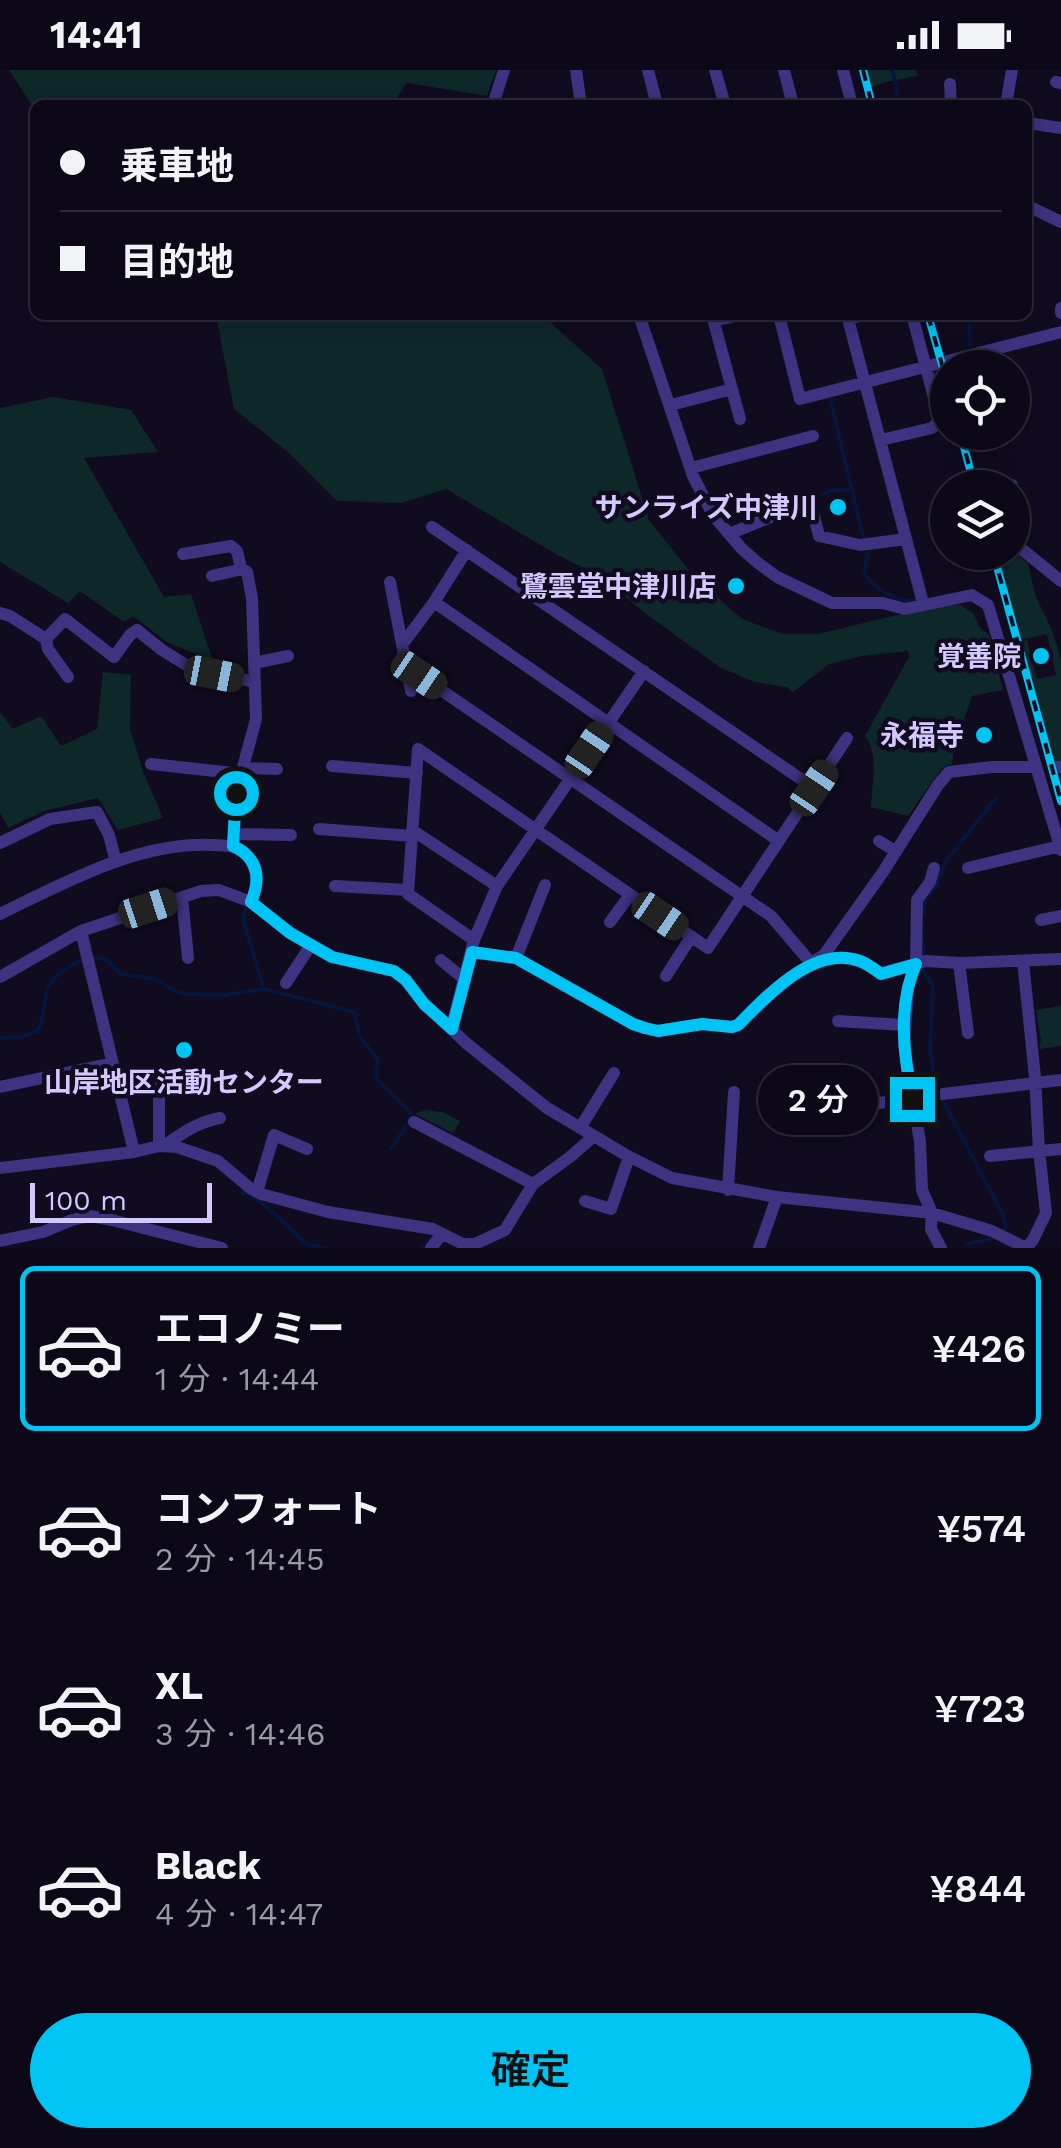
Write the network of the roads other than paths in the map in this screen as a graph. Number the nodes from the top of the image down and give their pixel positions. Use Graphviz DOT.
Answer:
graph roads {
  1 [pos="504,70"];
  2 [pos="576,70"];
  3 [pos="648,70"];
  4 [pos="716,70"];
  5 [pos="784,70"];
  6 [pos="843,70"];
  7 [pos="1012,70"];
  8 [pos="950,84"];
  9 [pos="495,100"];
  10 [pos="580,100"];
  11 [pos="656,100"];
  12 [pos="724,100"];
  13 [pos="792,100"];
  14 [pos="851,100"];
  15 [pos="951,100"];
  16 [pos="1007,100"];
  17 [pos="1032,124"];
  18 [pos="1061,128"];
  19 [pos="1032,208"];
  20 [pos="1061,222"];
  21 [pos="641,320"];
  22 [pos="714,320"];
  23 [pos="780,320"];
  24 [pos="848,320"];
  25 [pos="913,320"];
  26 [pos="1061,332"];
  27 [pos="926,366"];
  28 [pos="864,382"];
  29 [pos="732,389"];
  30 [pos="671,404"];
  31 [pos="740,419"];
  32 [pos="813,436"];
  33 [pos="880,440"];
  34 [pos="691,468"];
  35 [pos="432,527"];
  36 [pos="729,534"];
  37 [pos="906,538"];
  38 [pos="467,550"];
  39 [pos="183,554"];
  40 [pos="1030,556"];
  41 [pos="245,570"];
  42 [pos="212,576"];
  43 [pos="1061,581"];
  44 [pos="390,582"];
  45 [pos="434,602"];
  46 [pos="923,604"];
  47 [pos="0,613"];
  48 [pos="46,639"];
  49 [pos="402,645"];
  50 [pos="288,656"];
  51 [pos="254,662"];
  52 [pos="644,671"];
  53 [pos="419,675"];
  54 [pos="68,677"];
  55 [pos="254,682"];
  56 [pos="412,691"];
  57 [pos="608,722"];
  58 [pos="847,738"];
  59 [pos="151,764"];
  60 [pos="332,766"];
  61 [pos="1036,767"];
  62 [pos="278,769"];
  63 [pos="242,771"];
  64 [pos="416,773"];
  65 [pos="570,778"];
  66 [pos="814,788"];
  67 [pos="319,829"];
  68 [pos="534,830"];
  69 [pos="412,833"];
  70 [pos="291,835"];
  71 [pos="234,840"];
  72 [pos="779,841"];
  73 [pos="879,841"];
  74 [pos="0,843"];
  75 [pos="1060,848"];
  76 [pos="895,851"];
  77 [pos="116,862"];
  78 [pos="934,868"];
  79 [pos="968,868"];
  80 [pos="545,885"];
  81 [pos="335,886"];
  82 [pos="497,886"];
  83 [pos="408,890"];
  84 [pos="630,895"];
  85 [pos="743,897"];
  86 [pos="182,898"];
  87 [pos="251,902"];
  88 [pos="0,914"];
  89 [pos="1061,916"];
  90 [pos="1041,920"];
  91 [pos="610,922"];
  92 [pos="81,931"];
  93 [pos="692,937"];
  94 [pos="311,945"];
  95 [pos="473,946"];
  96 [pos="188,958"];
  97 [pos="516,958"];
  98 [pos="1061,958"];
  99 [pos="440,960"];
  100 [pos="1023,961"];
  101 [pos="811,963"];
  102 [pos="959,963"];
  103 [pos="916,964"];
  104 [pos="666,976"];
  105 [pos="0,978"];
  106 [pos="465,980"];
  107 [pos="286,983"];
  108 [pos="838,1021"];
  109 [pos="904,1025"];
  110 [pos="452,1029"];
  111 [pos="968,1032"];
  112 [pos="114,1063"];
  113 [pos="614,1073"];
  114 [pos="1061,1080"];
  115 [pos="1034,1083"];
  116 [pos="159,1084"];
  117 [pos="0,1087"];
  118 [pos="734,1092"];
  119 [pos="944,1094"];
  120 [pos="912,1099"];
  121 [pos="820,1106"];
  122 [pos="220,1118"];
  123 [pos="414,1122"];
  124 [pos="580,1128"];
  125 [pos="594,1136"];
  126 [pos="162,1146"];
  127 [pos="1061,1149"];
  128 [pos="307,1150"];
  129 [pos="1039,1151"];
  130 [pos="134,1152"];
  131 [pos="990,1156"];
  132 [pos="630,1158"];
  133 [pos="0,1168"];
  134 [pos="533,1184"];
  135 [pos="728,1190"];
  136 [pos="257,1192"];
  137 [pos="777,1197"];
  138 [pos="1061,1198"];
  139 [pos="1044,1199"];
  140 [pos="586,1201"];
  141 [pos="932,1213"];
  142 [pos="442,1234"];
  143 [pos="0,1241"];
  144 [pos="761,1247"];
  145 [pos="222,1248"];
  146 [pos="431,1248"];
  147 [pos="941,1248"];
  148 [pos="1026,1248"];
  1 -- 9 [label="street"];
  2 -- 10 [label="street"];
  3 -- 11 [label="street"];
  4 -- 12 [label="street"];
  5 -- 13 [label="street"];
  6 -- 14 [label="street"];
  7 -- 16 [label="street"];
  8 -- 15 [label="street"];
  17 -- 18 [label="street"];
  19 -- 20 [label="street"];
  21 -- 30 [label="street"];
  22 -- 29 [label="street"];
  23 -- 28 [label="street"];
  24 -- 28 [label="street"];
  25 -- 27 [label="street"];
  26 -- 27 [label="street"];
  27 -- 28 [label="street"];
  27 -- 33 [label="street"];
  28 -- 33 [label="street"];
  29 -- 30 [label="street"];
  29 -- 31 [label="street"];
  30 -- 34 [label="street"];
  32 -- 34 [label="street"];
  33 -- 37 [label="street"];
  34 -- 36 [label="street"];
  35 -- 38 [label="street"];
  36 -- 37 [label="street"];
  36 -- 46 [label="street"];
  37 -- 46 [label="street"];
  38 -- 45 [label="street"];
  38 -- 52 [label="street"];
  39 -- 41 [label="street"];
  40 -- 43 [label="street"];
  41 -- 42 [label="street"];
  41 -- 51 [label="street"];
  44 -- 49 [label="street"];
  45 -- 49 [label="street"];
  45 -- 57 [label="street"];
  46 -- 61 [label="street"];
  47 -- 48 [label="street"];
  48 -- 54 [label="street"];
  48 -- 55 [label="street"];
  49 -- 56 [label="street"];
  50 -- 51 [label="street"];
  51 -- 55 [label="street"];
  52 -- 57 [label="street"];
  52 -- 66 [label="street"];
  53 -- 65 [label="street"];
  55 -- 63 [label="street"];
  57 -- 65 [label="street"];
  57 -- 72 [label="street"];
  58 -- 66 [label="street"];
  59 -- 63 [label="street"];
  60 -- 64 [label="street"];
  61 -- 75 [label="street"];
  61 -- 76 [label="street"];
  62 -- 63 [label="street"];
  63 -- 71 [label="street"];
  64 -- 68 [label="street"];
  64 -- 69 [label="street"];
  65 -- 68 [label="street"];
  65 -- 85 [label="street"];
  66 -- 72 [label="street"];
  67 -- 69 [label="street"];
  68 -- 82 [label="street"];
  68 -- 84 [label="street"];
  69 -- 82 [label="street"];
  69 -- 83 [label="street"];
  70 -- 71 [label="street"];
  71 -- 77 [label="street"];
  71 -- 87 [label="street"];
  72 -- 85 [label="street"];
  73 -- 76 [label="street"];
  74 -- 77 [label="street"];
  75 -- 79 [label="street"];
  76 -- 101 [label="street"];
  77 -- 88 [label="street"];
  78 -- 103 [label="street"];
  80 -- 97 [label="street"];
  81 -- 83 [label="street"];
  82 -- 95 [label="street"];
  83 -- 95 [label="street"];
  84 -- 91 [label="street"];
  84 -- 93 [label="street"];
  85 -- 93 [label="street"];
  85 -- 101 [label="street"];
  86 -- 87 [label="street"];
  86 -- 92 [label="street"];
  86 -- 96 [label="street"];
  87 -- 94 [label="street"];
  89 -- 90 [label="street"];
  92 -- 105 [label="street"];
  92 -- 112 [label="street"];
  93 -- 104 [label="street"];
  94 -- 107 [label="street"];
  94 -- 110 [label="street"];
  95 -- 97 [label="street"];
  95 -- 106 [label="street"];
  97 -- 101 [label="street"];
  98 -- 100 [label="street"];
  99 -- 106 [label="street"];
  100 -- 102 [label="street"];
  100 -- 115 [label="street"];
  101 -- 103 [label="street"];
  102 -- 103 [label="street"];
  102 -- 111 [label="street"];
  103 -- 109 [label="street"];
  106 -- 110 [label="street"];
  108 -- 109 [label="street"];
  109 -- 120 [label="street"];
  110 -- 124 [label="street"];
  112 -- 117 [label="street"];
  112 -- 130 [label="street"];
  113 -- 124 [label="street"];
  114 -- 115 [label="street"];
  115 -- 119 [label="street"];
  115 -- 129 [label="street"];
  116 -- 126 [label="street"];
  118 -- 135 [label="street"];
  120 -- 121 [label="street"];
  120 -- 141 [label="street"];
  122 -- 126 [label="street"];
  123 -- 134 [label="street"];
  124 -- 125 [label="street"];
  125 -- 132 [label="street"];
  125 -- 134 [label="street"];
  126 -- 130 [label="street"];
  126 -- 136 [label="street"];
  127 -- 129 [label="street"];
  128 -- 136 [label="street"];
  129 -- 131 [label="street"];
  129 -- 139 [label="street"];
  130 -- 133 [label="street"];
  132 -- 135 [label="street"];
  132 -- 140 [label="street"];
  134 -- 142 [label="street"];
  135 -- 137 [label="street"];
  136 -- 142 [label="street"];
  137 -- 141 [label="street"];
  137 -- 144 [label="street"];
  138 -- 139 [label="street"];
  139 -- 148 [label="street"];
  141 -- 147 [label="street"];
  141 -- 148 [label="street"];
  142 -- 146 [label="street"];
  143 -- 145 [label="street"];
}
